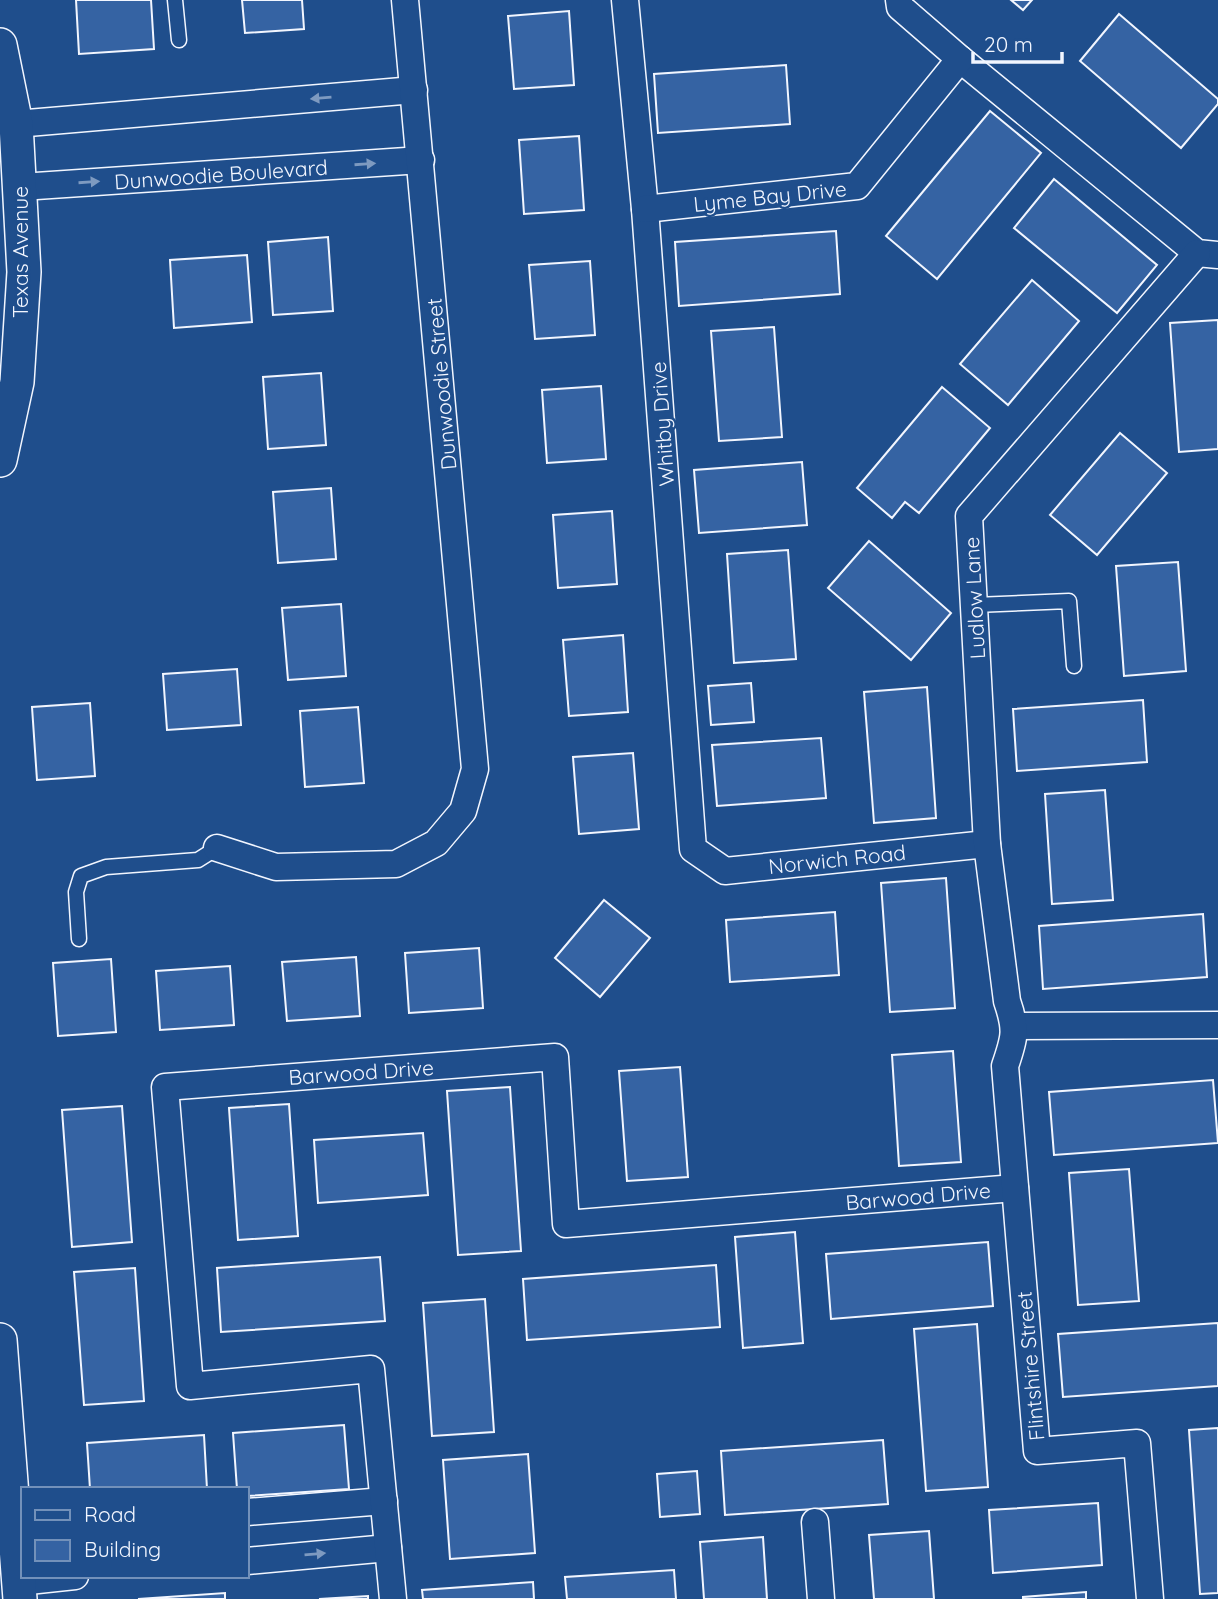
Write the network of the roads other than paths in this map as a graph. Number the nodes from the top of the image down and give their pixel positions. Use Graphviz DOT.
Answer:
graph roads {
  1 [pos="175,0"];
  2 [pos="405,0"];
  3 [pos="625,0"];
  4 [pos="899,0"];
  5 [pos="179,40"];
  6 [pos="0,45"];
  7 [pos="960,59"];
  8 [pos="414,90"];
  9 [pos="16,124"];
  10 [pos="421,160"];
  11 [pos="21,187"];
  12 [pos="645,209"];
  13 [pos="1208,254"];
  14 [pos="0,460"];
  15 [pos="975,605"];
  16 [pos="1074,666"];
  17 [pos="987,844"];
  18 [pos="217,848"];
  19 [pos="694,849"];
  20 [pos="79,939"];
  21 [pos="1015,1026"];
  22 [pos="1218,1026"];
  23 [pos="1015,1188"];
  24 [pos="0,1340"];
  25 [pos="384,1501"];
  26 [pos="248,1511"];
  27 [pos="815,1522"];
  28 [pos="19,1529"];
  29 [pos="388,1548"];
  30 [pos="248,1561"];
  31 [pos="67,1578"];
  32 [pos="20,1590"];
  33 [pos="393,1599"];
  34 [pos="821,1599"];
  35 [pos="1150,1599"];
  1 -- 5 [label="lane"];
  2 -- 8 [label="street, Dunwoodie Street"];
  3 -- 12 [label="street, Whitby Drive"];
  4 -- 7 [label="street"];
  6 -- 9 [label="street, Texas Avenue"];
  7 -- 12 [label="street, Lyme Bay Drive"];
  7 -- 13 [label="street"];
  8 -- 9 [label="street, one-way"];
  8 -- 10 [label="street, Dunwoodie Street"];
  9 -- 11 [label="street, Texas Avenue"];
  11 -- 10 [label="street, Dunwoodie Boulevard, one-way"];
  10 -- 18 [label="street, Dunwoodie Street"];
  11 -- 14 [label="street, Texas Avenue"];
  12 -- 19 [label="street, Whitby Drive"];
  13 -- 15 [label="street, Ludlow Lane"];
  15 -- 16 [label="lane"];
  15 -- 17 [label="street, Ludlow Lane"];
  17 -- 19 [label="street, Norwich Road"];
  17 -- 21 [label="street, Ludlow Lane"];
  18 -- 20 [label="lane"];
  21 -- 22 [label="street"];
  21 -- 23 [label="street, Flintshire Street"];
  23 -- 25 [label="street, Barwood Drive"];
  23 -- 35 [label="street, Flintshire Street"];
  24 -- 28 [label="street"];
  25 -- 26 [label="street"];
  25 -- 29 [label="street, Barwood Drive"];
  27 -- 34 [label="street"];
  28 -- 32 [label="street"];
  30 -- 29 [label="street, one-way"];
  29 -- 33 [label="street, Barwood Drive"];
  31 -- 32 [label="street"];
}
